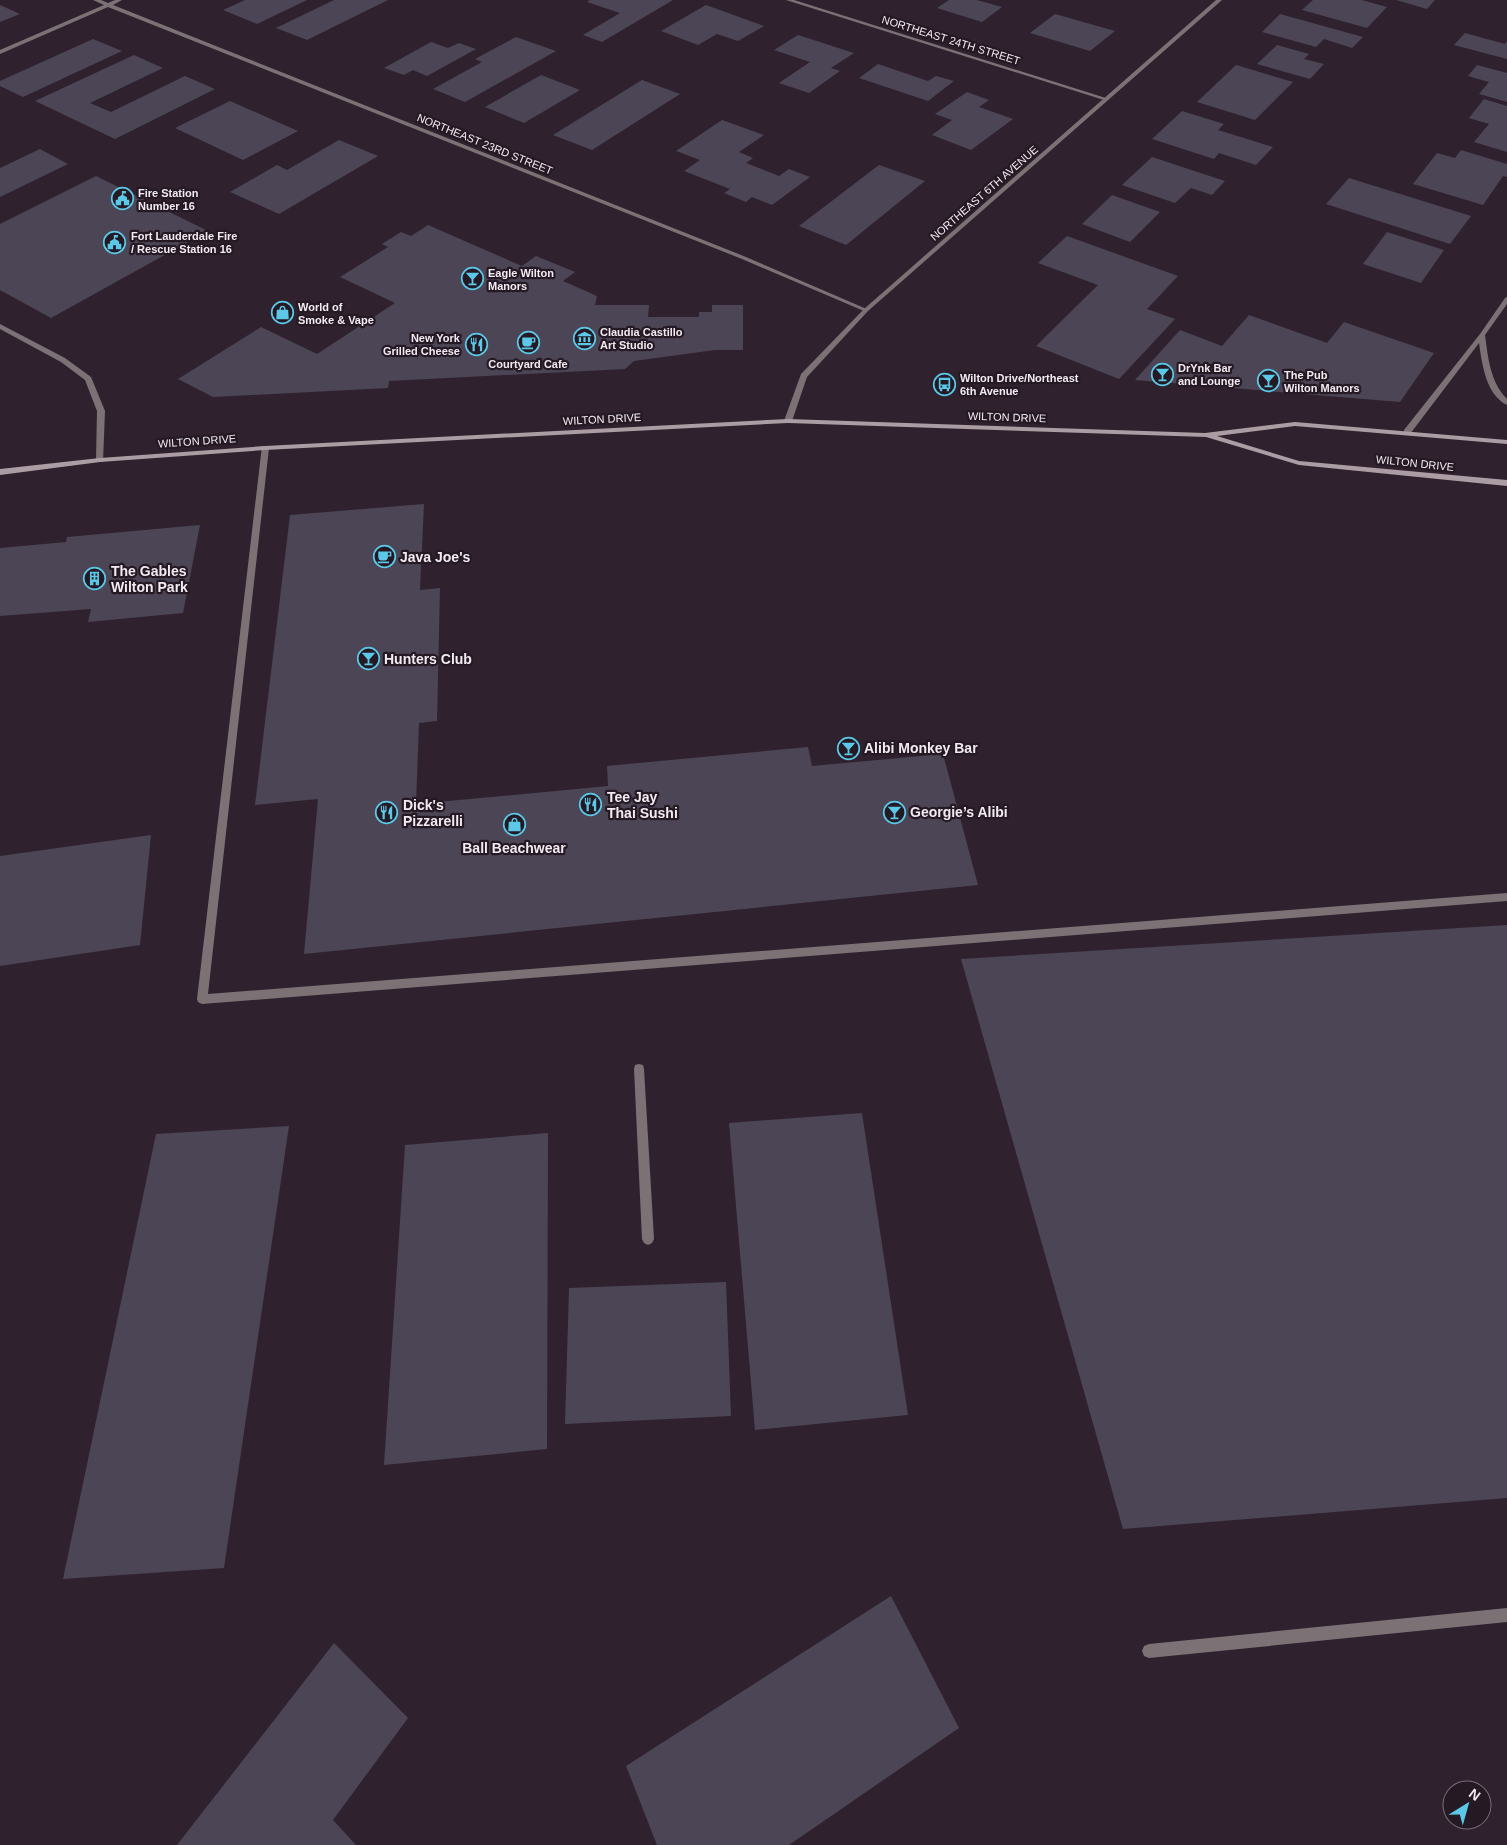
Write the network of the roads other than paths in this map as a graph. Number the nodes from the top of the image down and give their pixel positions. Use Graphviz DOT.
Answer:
graph roads {
  1 [pos="96,0"];
  2 [pos="119,0"];
  3 [pos="789,0"];
  4 [pos="1218,0"];
  5 [pos="108,5"];
  6 [pos="0,52"];
  7 [pos="1106,99"];
  8 [pos="1507,299"];
  9 [pos="866,310"];
  10 [pos="0,326"];
  11 [pos="1482,336"];
  12 [pos="1507,403"];
  13 [pos="788,422"];
  14 [pos="1407,432"];
  15 [pos="1205,435"];
  16 [pos="1507,442"];
  17 [pos="265,448"];
  18 [pos="100,460"];
  19 [pos="0,472"];
  20 [pos="1507,483"];
  21 [pos="1507,897"];
  22 [pos="638,1069"];
  23 [pos="648,1238"];
  24 [pos="1507,1615"];
  25 [pos="1149,1651"];
  1 -- 5 [label="street, NORTHEAST 23RD STREET"];
  2 -- 5 [label="street"];
  3 -- 7 [label="street, NORTHEAST 24TH STREET"];
  4 -- 7 [label="street, NORTHEAST 6TH AVENUE"];
  5 -- 6 [label="street"];
  5 -- 9 [label="street, NORTHEAST 23RD STREET"];
  7 -- 9 [label="street, NORTHEAST 6TH AVENUE"];
  8 -- 11 [label="street"];
  9 -- 13 [label="street, NORTHEAST 6TH AVENUE"];
  10 -- 18 [label="street"];
  11 -- 12 [label="street"];
  11 -- 14 [label="street"];
  13 -- 15 [label="main road, WILTON DRIVE"];
  13 -- 17 [label="main road, WILTON DRIVE"];
  14 -- 15 [label="main road, WILTON DRIVE"];
  14 -- 16 [label="main road, WILTON DRIVE"];
  15 -- 20 [label="main road, WILTON DRIVE"];
  17 -- 18 [label="main road, WILTON DRIVE"];
  17 -- 21 [label="street"];
  18 -- 19 [label="main road, WILTON DRIVE"];
  22 -- 23 [label="street"];
  24 -- 25 [label="street"];
}
